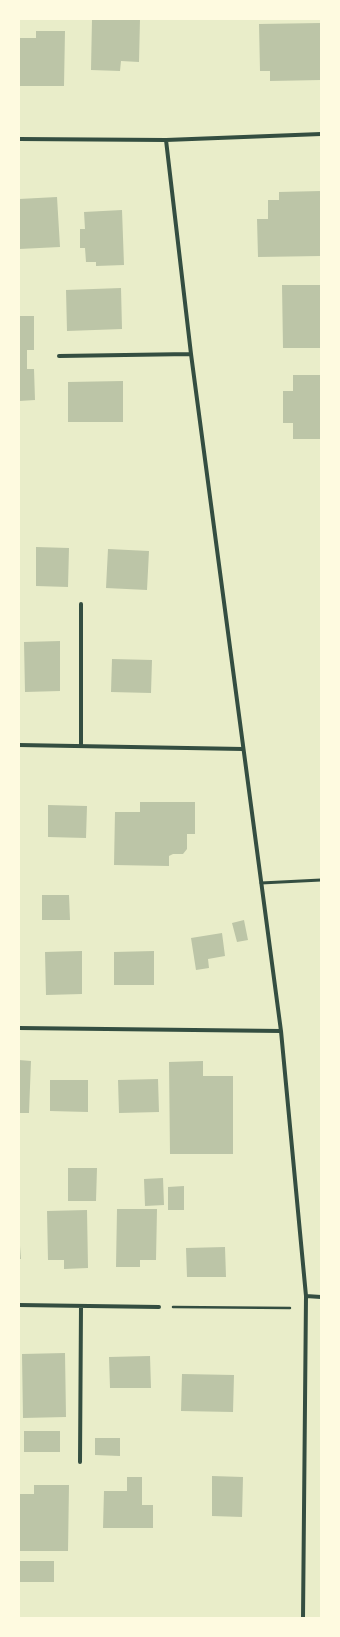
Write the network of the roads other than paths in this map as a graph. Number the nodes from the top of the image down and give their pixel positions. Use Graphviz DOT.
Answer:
graph roads {
  1 [pos="321,134"];
  2 [pos="19,139"];
  3 [pos="166,140"];
  4 [pos="191,354"];
  5 [pos="59,356"];
  6 [pos="81,604"];
  7 [pos="19,745"];
  8 [pos="81,746"];
  9 [pos="243,750"];
  10 [pos="321,880"];
  11 [pos="261,882"];
  12 [pos="19,1028"];
  13 [pos="281,1031"];
  14 [pos="306,1296"];
  15 [pos="321,1297"];
  16 [pos="19,1305"];
  17 [pos="81,1306"];
  18 [pos="159,1307"];
  19 [pos="80,1462"];
  20 [pos="303,1618"];
  1 -- 3 [label="street"];
  2 -- 3 [label="street"];
  3 -- 4 [label="street"];
  4 -- 5 [label="street"];
  4 -- 9 [label="street"];
  6 -- 8 [label="street"];
  7 -- 8 [label="street"];
  8 -- 9 [label="street"];
  9 -- 11 [label="street"];
  10 -- 11 [label="lane"];
  11 -- 13 [label="street"];
  12 -- 13 [label="street"];
  13 -- 14 [label="street"];
  14 -- 15 [label="street"];
  14 -- 20 [label="street"];
  16 -- 17 [label="street"];
  17 -- 18 [label="street"];
  17 -- 19 [label="street"];
}
